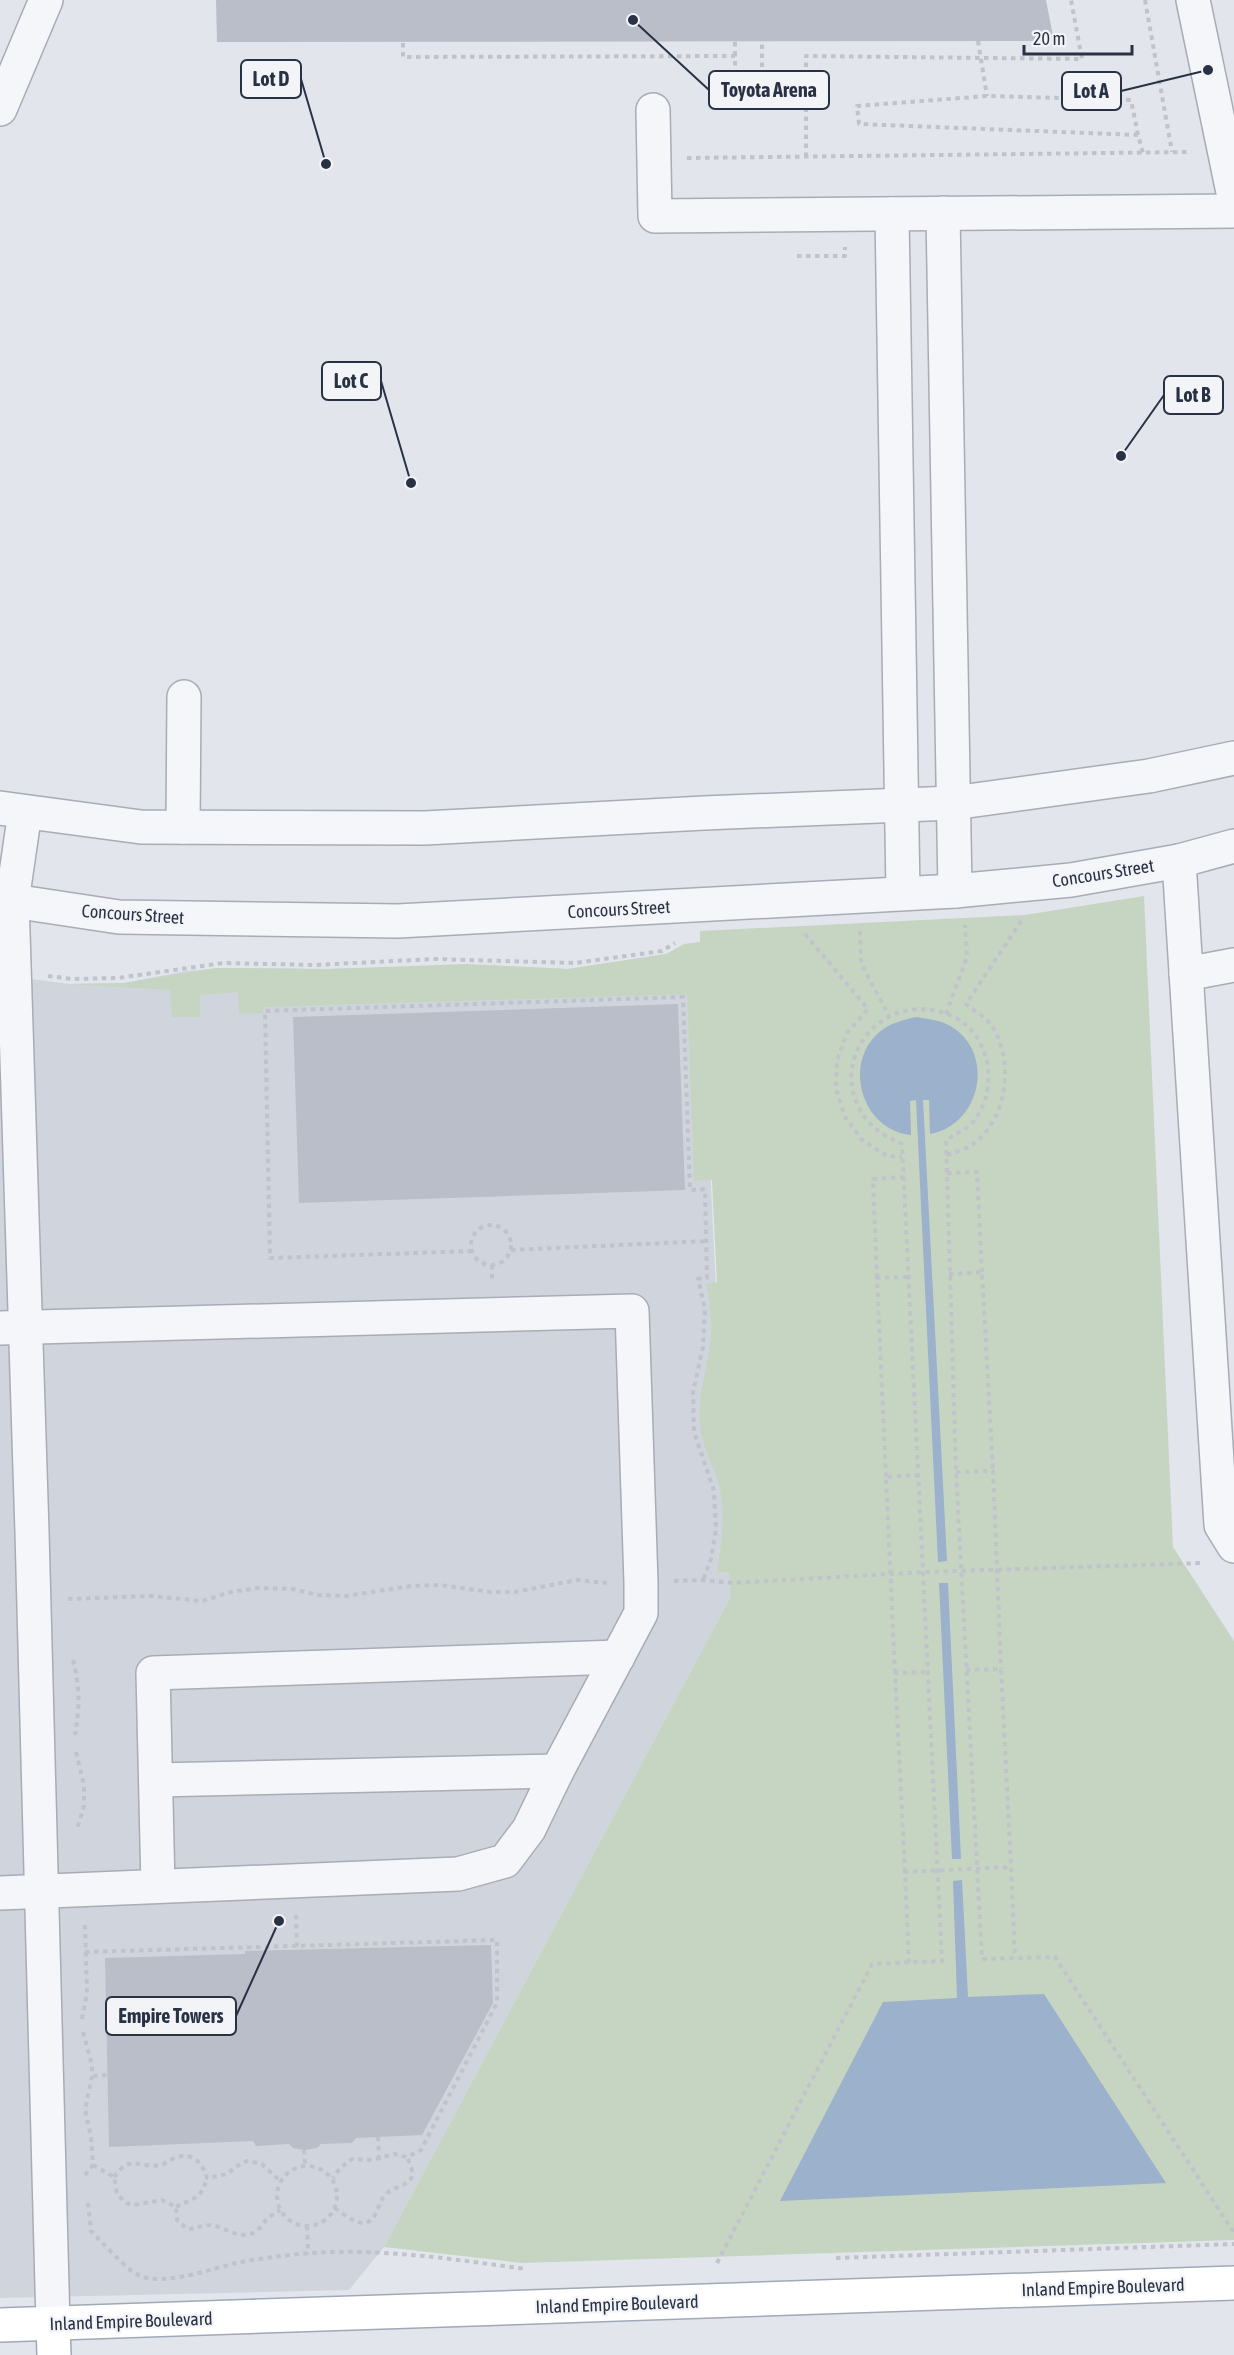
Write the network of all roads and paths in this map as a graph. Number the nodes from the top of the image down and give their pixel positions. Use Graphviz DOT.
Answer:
graph roads {
  1 [pos="46,0"];
  2 [pos="1071,0"];
  3 [pos="1145,0"];
  4 [pos="1193,0"];
  5 [pos="978,41"];
  6 [pos="735,42"];
  7 [pos="762,42"];
  8 [pos="403,43"];
  9 [pos="735,56"];
  10 [pos="980,57"];
  11 [pos="987,96"];
  12 [pos="0,110"];
  13 [pos="653,110"];
  14 [pos="1138,135"];
  15 [pos="1224,151"];
  16 [pos="1172,152"];
  17 [pos="1143,153"];
  18 [pos="806,157"];
  19 [pos="653,159"];
  20 [pos="1234,197"];
  21 [pos="1234,211"];
  22 [pos="943,213"];
  23 [pos="892,214"];
  24 [pos="845,244"];
  25 [pos="797,256"];
  26 [pos="184,697"];
  27 [pos="1234,758"];
  28 [pos="953,803"];
  29 [pos="900,805"];
  30 [pos="12,810"];
  31 [pos="183,827"];
  32 [pos="1234,846"];
  33 [pos="1179,861"];
  34 [pos="955,891"];
  35 [pos="903,893"];
  36 [pos="6,900"];
  37 [pos="1023,919"];
  38 [pos="965,922"];
  39 [pos="860,928"];
  40 [pos="803,931"];
  41 [pos="677,941"];
  42 [pos="1234,965"];
  43 [pos="14,972"];
  44 [pos="1186,974"];
  45 [pos="946,1014"];
  46 [pos="889,1016"];
  47 [pos="947,1155"];
  48 [pos="902,1157"];
  49 [pos="947,1173"];
  50 [pos="903,1177"];
  51 [pos="708,1241"];
  52 [pos="511,1250"];
  53 [pos="472,1251"];
  54 [pos="982,1272"];
  55 [pos="950,1274"];
  56 [pos="909,1277"];
  57 [pos="877,1278"];
  58 [pos="12,1328"];
  59 [pos="993,1471"];
  60 [pos="956,1472"];
  61 [pos="919,1475"];
  62 [pos="886,1477"];
  63 [pos="1234,1546"];
  64 [pos="1204,1563"];
  65 [pos="996,1570"];
  66 [pos="963,1571"];
  67 [pos="924,1572"];
  68 [pos="890,1574"];
  69 [pos="703,1580"];
  70 [pos="641,1583"];
  71 [pos="62,1599"];
  72 [pos="618,1657"];
  73 [pos="73,1659"];
  74 [pos="1001,1669"];
  75 [pos="966,1671"];
  76 [pos="928,1672"];
  77 [pos="895,1674"];
  78 [pos="74,1736"];
  79 [pos="75,1747"];
  80 [pos="557,1771"];
  81 [pos="156,1780"];
  82 [pos="1011,1867"];
  83 [pos="975,1869"];
  84 [pos="938,1870"];
  85 [pos="905,1872"];
  86 [pos="158,1886"];
  87 [pos="83,1889"];
  88 [pos="40,1891"];
  89 [pos="0,1893"];
  90 [pos="85,1952"];
  91 [pos="1015,1958"];
  92 [pos="909,1963"];
  93 [pos="107,2075"];
  94 [pos="93,2076"];
  95 [pos="378,2137"];
  96 [pos="304,2150"];
  97 [pos="407,2157"];
  98 [pos="379,2159"];
  99 [pos="93,2165"];
  100 [pos="305,2165"];
  101 [pos="114,2177"];
  102 [pos="207,2178"];
  103 [pos="333,2178"];
  104 [pos="280,2181"];
  105 [pos="86,2186"];
  106 [pos="87,2197"];
  107 [pos="176,2207"];
  108 [pos="335,2208"];
  109 [pos="280,2210"];
  110 [pos="307,2226"];
  111 [pos="1234,2234"];
  112 [pos="1234,2244"];
  113 [pos="308,2254"];
  114 [pos="834,2258"];
  115 [pos="728,2262"];
  116 [pos="526,2269"];
  117 [pos="1234,2283"];
  118 [pos="0,2325"];
  119 [pos="53,2339"];
  1 -- 12 [label="street"];
  2 -- 10 [label="path"];
  3 -- 16 [label="path"];
  4 -- 15 [label="street"];
  5 -- 10 [label="path"];
  6 -- 9 [label="path"];
  7 -- 9 [label="path"];
  8 -- 9 [label="path"];
  10 -- 11 [label="path"];
  10 -- 18 [label="path"];
  11 -- 14 [label="path"];
  11 -- 14 [label="path"];
  13 -- 19 [label="street"];
  14 -- 17 [label="path"];
  15 -- 16 [label="path"];
  15 -- 20 [label="street"];
  16 -- 17 [label="path"];
  17 -- 18 [label="path"];
  18 -- 19 [label="path"];
  19 -- 23 [label="street"];
  21 -- 22 [label="street"];
  22 -- 23 [label="street"];
  22 -- 28 [label="street"];
  23 -- 29 [label="street"];
  24 -- 25 [label="path"];
  26 -- 31 [label="street"];
  27 -- 28 [label="street"];
  28 -- 29 [label="street"];
  28 -- 34 [label="street"];
  29 -- 31 [label="street"];
  29 -- 35 [label="street"];
  30 -- 31 [label="street"];
  30 -- 36 [label="street"];
  32 -- 33 [label="street, Concours Street"];
  33 -- 34 [label="street, Concours Street"];
  33 -- 44 [label="street"];
  34 -- 35 [label="street, Concours Street"];
  35 -- 36 [label="street, Concours Street"];
  36 -- 43 [label="street"];
  37 -- 47 [label="path"];
  38 -- 45 [label="path"];
  39 -- 46 [label="path"];
  40 -- 48 [label="path"];
  41 -- 43 [label="path"];
  42 -- 44 [label="street"];
  43 -- 58 [label="street"];
  44 -- 63 [label="street"];
  45 -- 46 [label="path"];
  45 -- 47 [label="path"];
  46 -- 48 [label="path"];
  47 -- 49 [label="path"];
  48 -- 50 [label="path"];
  49 -- 54 [label="path"];
  49 -- 55 [label="path"];
  50 -- 56 [label="path"];
  50 -- 57 [label="path"];
  51 -- 52 [label="path"];
  51 -- 53 [label="path"];
  51 -- 69 [label="path"];
  52 -- 53 [label="path"];
  52 -- 53 [label="path"];
  54 -- 55 [label="path"];
  54 -- 59 [label="path"];
  55 -- 60 [label="path"];
  56 -- 57 [label="path"];
  56 -- 61 [label="path"];
  57 -- 62 [label="path"];
  58 -- 70 [label="street"];
  58 -- 88 [label="street"];
  59 -- 60 [label="path"];
  59 -- 65 [label="path"];
  60 -- 66 [label="path"];
  61 -- 62 [label="path"];
  61 -- 67 [label="path"];
  62 -- 68 [label="path"];
  64 -- 65 [label="path"];
  65 -- 66 [label="path"];
  65 -- 74 [label="path"];
  66 -- 67 [label="path"];
  66 -- 75 [label="path"];
  67 -- 68 [label="path"];
  67 -- 76 [label="path"];
  68 -- 69 [label="path"];
  68 -- 77 [label="path"];
  69 -- 70 [label="path"];
  70 -- 71 [label="path"];
  70 -- 72 [label="street"];
  72 -- 80 [label="street"];
  72 -- 81 [label="street"];
  73 -- 78 [label="path"];
  74 -- 75 [label="path"];
  74 -- 82 [label="path"];
  75 -- 83 [label="path"];
  76 -- 77 [label="path"];
  76 -- 84 [label="path"];
  77 -- 85 [label="path"];
  79 -- 87 [label="path"];
  80 -- 81 [label="street"];
  80 -- 86 [label="street"];
  81 -- 86 [label="street"];
  82 -- 83 [label="path"];
  82 -- 91 [label="path"];
  83 -- 84 [label="path"];
  83 -- 91 [label="path"];
  84 -- 85 [label="path"];
  84 -- 92 [label="path"];
  85 -- 92 [label="path"];
  86 -- 87 [label="street"];
  87 -- 88 [label="street"];
  87 -- 90 [label="path"];
  88 -- 89 [label="street"];
  88 -- 119 [label="street"];
  90 -- 94 [label="path"];
  90 -- 97 [label="path"];
  91 -- 111 [label="path"];
  92 -- 115 [label="path"];
  93 -- 94 [label="path"];
  94 -- 99 [label="path"];
  95 -- 98 [label="path"];
  96 -- 100 [label="path"];
  97 -- 98 [label="path"];
  97 -- 108 [label="path"];
  98 -- 103 [label="path"];
  99 -- 101 [label="path"];
  99 -- 105 [label="path"];
  100 -- 103 [label="path"];
  100 -- 104 [label="path"];
  101 -- 102 [label="path"];
  101 -- 107 [label="path"];
  102 -- 104 [label="path"];
  102 -- 107 [label="path"];
  103 -- 108 [label="path"];
  104 -- 109 [label="path"];
  106 -- 113 [label="path"];
  107 -- 109 [label="path"];
  108 -- 110 [label="path"];
  109 -- 110 [label="path"];
  110 -- 113 [label="path"];
  112 -- 114 [label="path"];
  113 -- 116 [label="path"];
  117 -- 119 [label="main road, Inland Empire Boulevard"];
  118 -- 119 [label="main road, Inland Empire Boulevard"];
}
